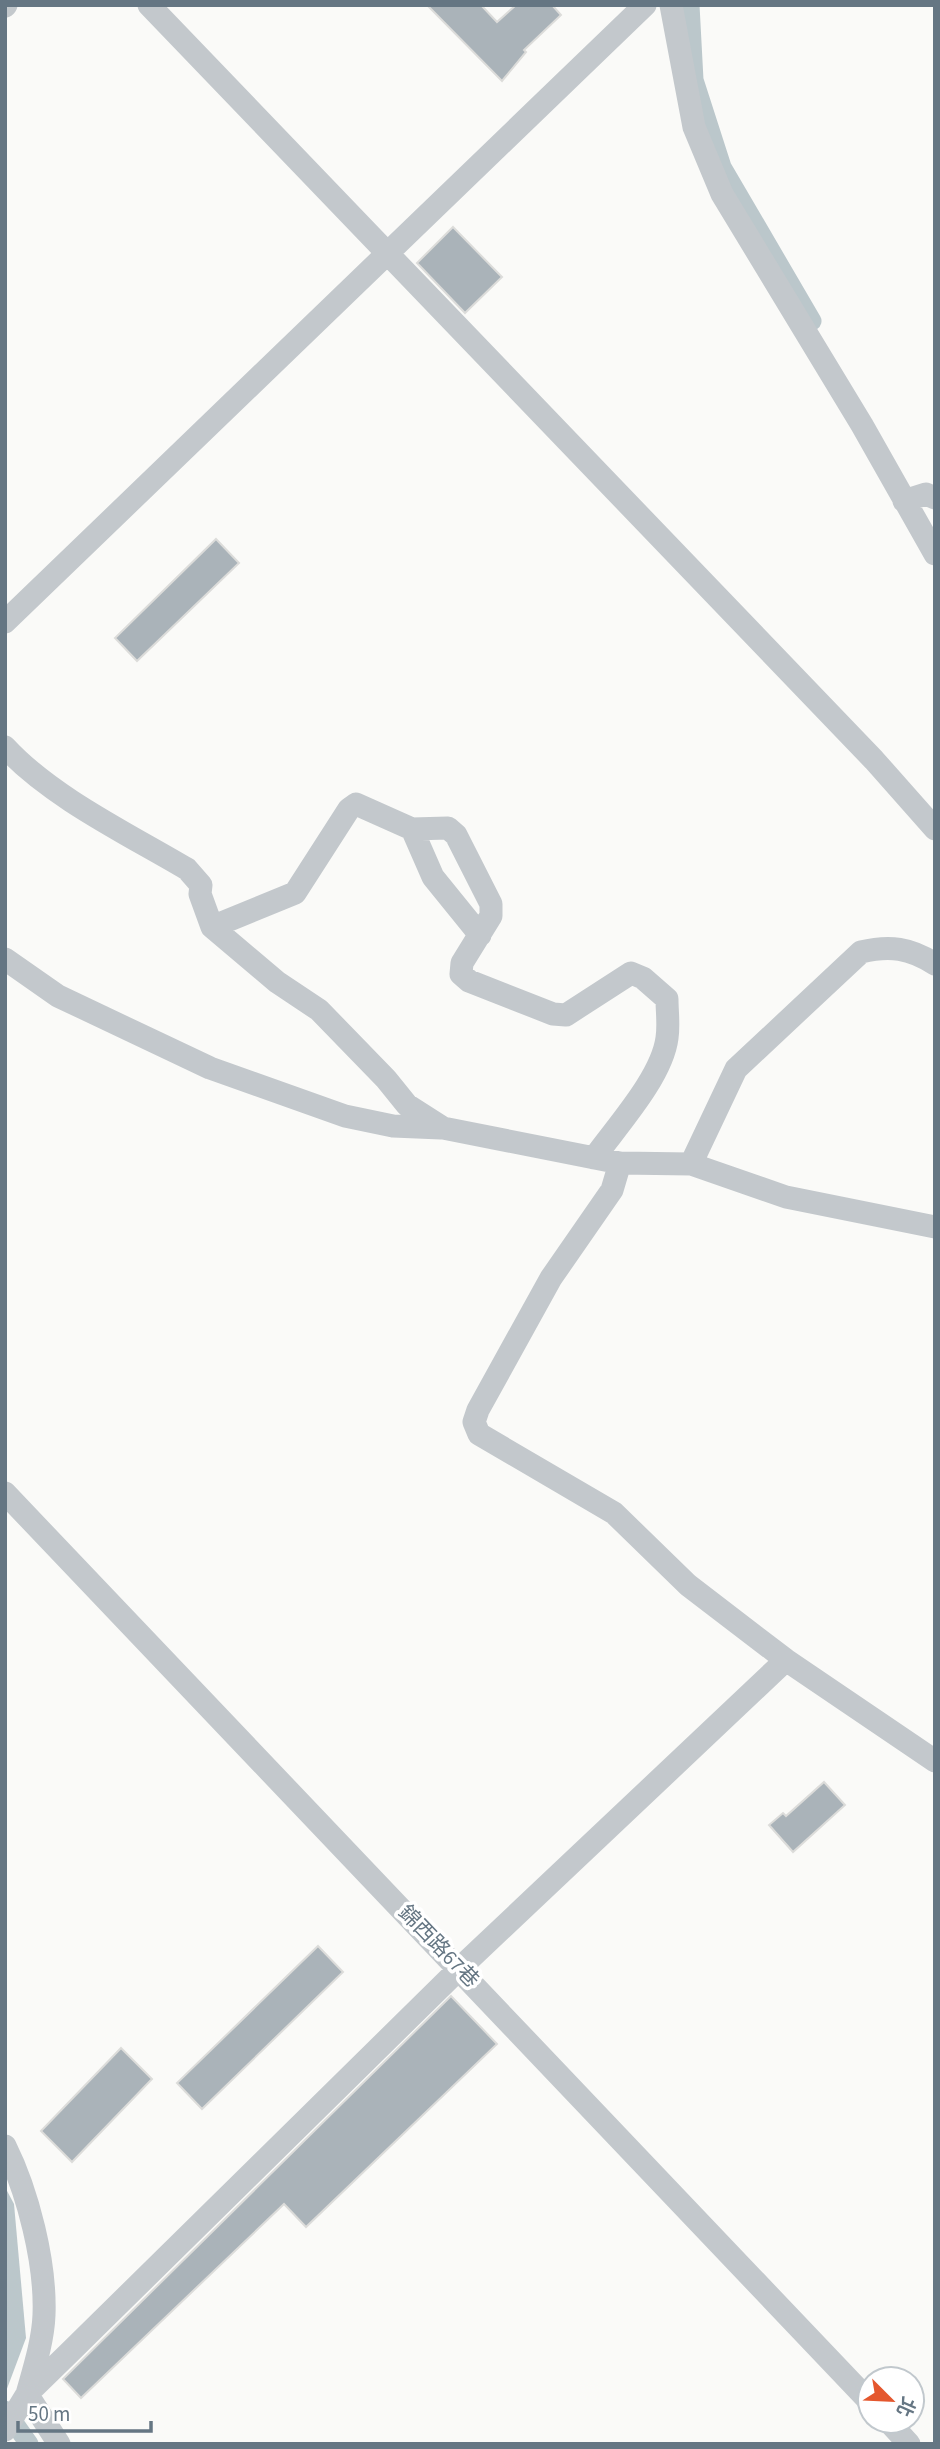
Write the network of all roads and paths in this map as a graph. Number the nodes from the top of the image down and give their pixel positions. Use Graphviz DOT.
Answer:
graph roads {
  1 [pos="149,5"];
  2 [pos="645,5"];
  3 [pos="671,5"];
  4 [pos="388,254"];
  5 [pos="930,496"];
  6 [pos="904,501"];
  7 [pos="935,554"];
  8 [pos="5,622"];
  9 [pos="5,747"];
  10 [pos="412,829"];
  11 [pos="935,829"];
  12 [pos="212,927"];
  13 [pos="480,935"];
  14 [pos="5,959"];
  15 [pos="935,964"];
  16 [pos="443,1128"];
  17 [pos="594,1158"];
  18 [pos="620,1163"];
  19 [pos="691,1164"];
  20 [pos="935,1227"];
  21 [pos="5,1493"];
  22 [pos="786,1660"];
  23 [pos="935,1761"];
  24 [pos="460,1968"];
  25 [pos="5,2146"];
  26 [pos="856,2387"];
  27 [pos="27,2394"];
  28 [pos="5,2430"];
  29 [pos="59,2444"];
  1 -- 4 [label="street"];
  2 -- 4 [label="street"];
  3 -- 6 [label="street"];
  4 -- 8 [label="street"];
  4 -- 11 [label="street"];
  5 -- 6 [label="street"];
  6 -- 7 [label="street"];
  9 -- 12 [label="street"];
  10 -- 12 [label="street"];
  10 -- 13 [label="street"];
  10 -- 13 [label="street"];
  12 -- 16 [label="street"];
  13 -- 17 [label="street"];
  14 -- 16 [label="street"];
  15 -- 19 [label="street"];
  16 -- 17 [label="street"];
  17 -- 18 [label="street"];
  18 -- 19 [label="street"];
  18 -- 22 [label="street"];
  19 -- 20 [label="street"];
  21 -- 24 [label="street, 錦西路67巷"];
  22 -- 23 [label="street"];
  22 -- 24 [label="street"];
  24 -- 26 [label="street, 錦西路67巷"];
  24 -- 27 [label="street"];
  25 -- 27 [label="street"];
  27 -- 28 [label="street"];
  27 -- 29 [label="street"];
}
